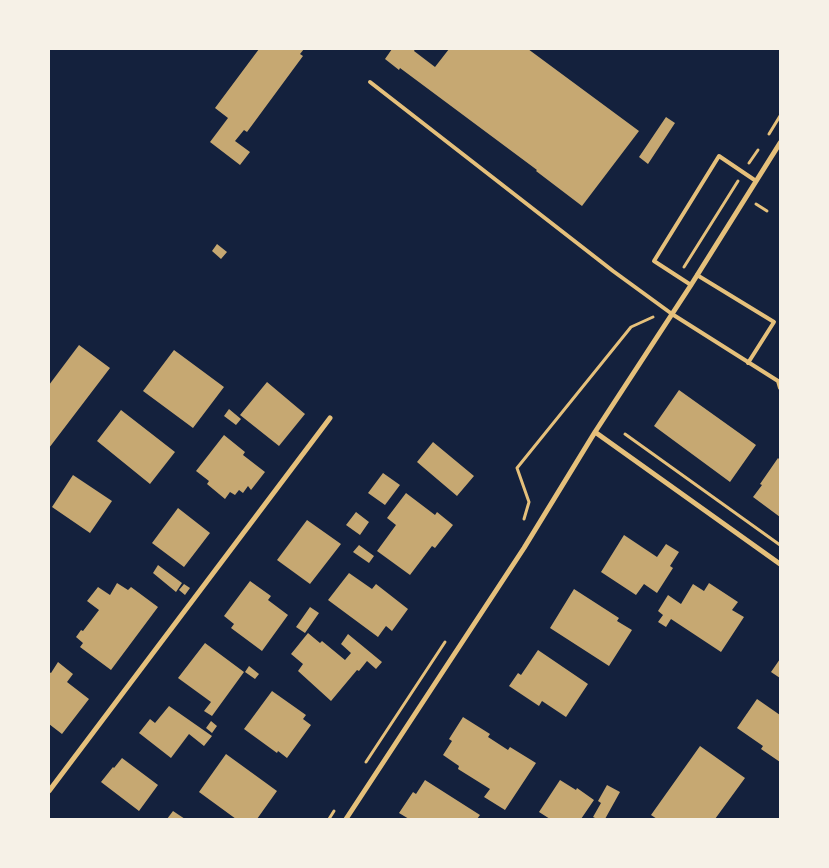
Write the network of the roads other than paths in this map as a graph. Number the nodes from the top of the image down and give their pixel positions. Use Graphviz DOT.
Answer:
graph roads {
  1 [pos="370,82"];
  2 [pos="780,143"];
  3 [pos="756,181"];
  4 [pos="697,275"];
  5 [pos="691,285"];
  6 [pos="672,314"];
  7 [pos="748,363"];
  8 [pos="780,388"];
  9 [pos="330,418"];
  10 [pos="595,432"];
  11 [pos="780,564"];
  12 [pos="49,791"];
  13 [pos="346,819"];
  1 -- 6 [label="lane"];
  2 -- 3 [label="street"];
  3 -- 4 [label="street"];
  3 -- 5 [label="lane"];
  4 -- 5 [label="street"];
  4 -- 7 [label="lane"];
  5 -- 6 [label="street"];
  6 -- 7 [label="lane"];
  6 -- 10 [label="street"];
  7 -- 8 [label="lane"];
  9 -- 12 [label="street"];
  10 -- 11 [label="street"];
  10 -- 13 [label="street"];
}
